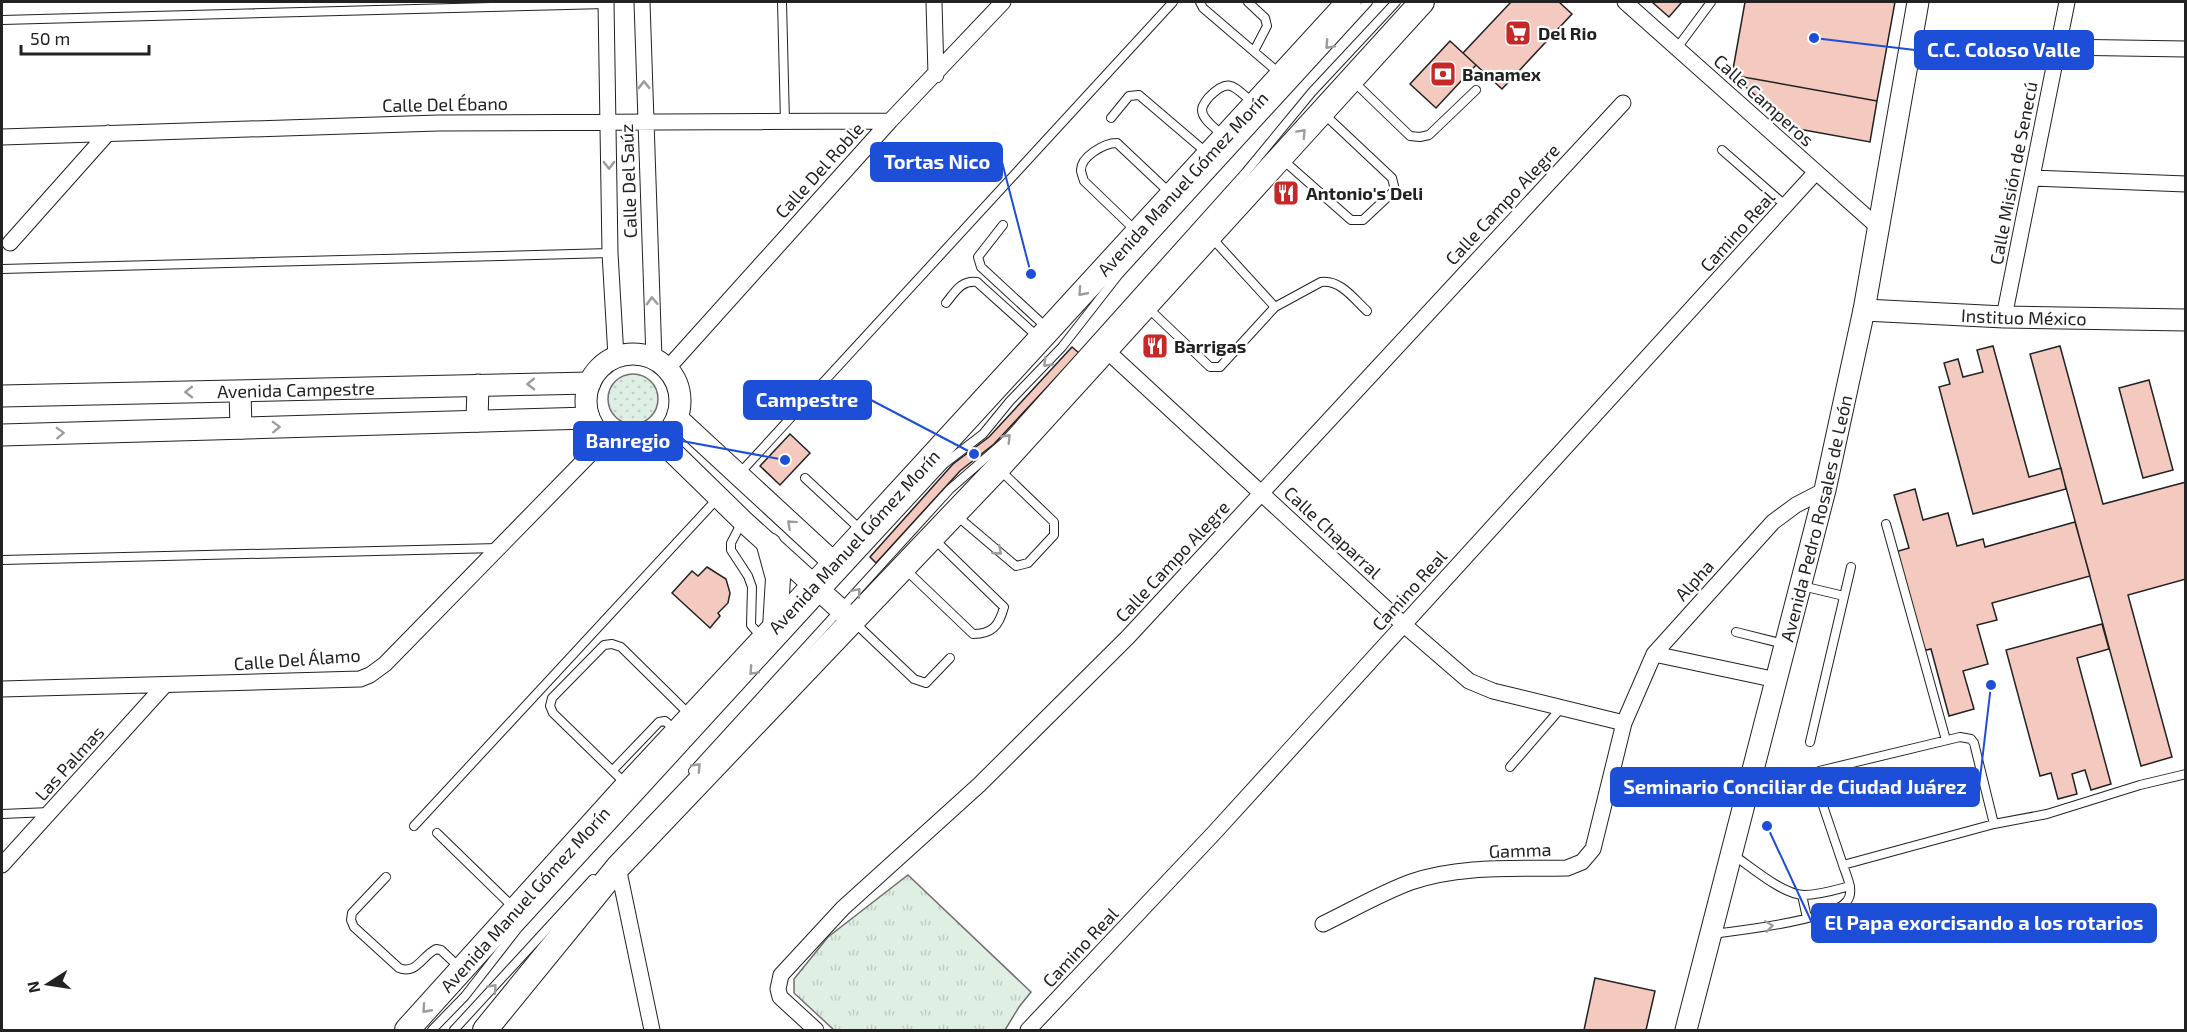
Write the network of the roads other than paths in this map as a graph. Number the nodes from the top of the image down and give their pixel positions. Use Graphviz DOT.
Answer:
graph roads {
  1 [pos="642,2"];
  2 [pos="782,2"];
  3 [pos="934,2"];
  4 [pos="1003,2"];
  5 [pos="1173,2"];
  6 [pos="1200,2"];
  7 [pos="1248,2"];
  8 [pos="1348,2"];
  9 [pos="1368,2"];
  10 [pos="1396,2"];
  11 [pos="1422,2"];
  12 [pos="1625,2"];
  13 [pos="1711,2"];
  14 [pos="1918,2"];
  15 [pos="2067,2"];
  16 [pos="606,3"];
  17 [pos="2,20"];
  18 [pos="1910,46"];
  19 [pos="2058,47"];
  20 [pos="1677,48"];
  21 [pos="2186,49"];
  22 [pos="1254,51"];
  23 [pos="1982,62"];
  24 [pos="1280,74"];
  25 [pos="936,75"];
  26 [pos="1352,80"];
  27 [pos="1476,90"];
  28 [pos="1623,102"];
  29 [pos="1254,104"];
  30 [pos="1322,112"];
  31 [pos="1111,118"];
  32 [pos="608,122"];
  33 [pos="645,122"];
  34 [pos="785,122"];
  35 [pos="890,122"];
  36 [pos="108,133"];
  37 [pos="2,137"];
  38 [pos="1216,145"];
  39 [pos="1722,150"];
  40 [pos="1280,157"];
  41 [pos="1816,172"];
  42 [pos="2032,178"];
  43 [pos="2186,184"];
  44 [pos="1172,194"];
  45 [pos="1786,206"];
  46 [pos="1003,225"];
  47 [pos="1878,227"];
  48 [pos="1137,232"];
  49 [pos="1210,236"];
  50 [pos="10,243"];
  51 [pos="610,253"];
  52 [pos="2,269"];
  53 [pos="946,303"];
  54 [pos="1146,306"];
  55 [pos="1275,307"];
  56 [pos="1863,310"];
  57 [pos="1367,311"];
  58 [pos="2004,316"];
  59 [pos="2186,320"];
  60 [pos="1043,334"];
  61 [pos="1106,350"];
  62 [pos="616,357"];
  63 [pos="661,364"];
  64 [pos="590,383"];
  65 [pos="478,385"];
  66 [pos="240,392"];
  67 [pos="2,396"];
  68 [pos="589,418"];
  69 [pos="677,418"];
  70 [pos="477,421"];
  71 [pos="241,428"];
  72 [pos="2,435"];
  73 [pos="605,439"];
  74 [pos="660,440"];
  75 [pos="998,468"];
  76 [pos="738,475"];
  77 [pos="805,478"];
  78 [pos="1825,490"];
  79 [pos="1262,493"];
  80 [pos="718,498"];
  81 [pos="953,513"];
  82 [pos="743,521"];
  83 [pos="1886,524"];
  84 [pos="863,532"];
  85 [pos="931,536"];
  86 [pos="769,545"];
  87 [pos="498,548"];
  88 [pos="2,560"];
  89 [pos="834,563"];
  90 [pos="902,567"];
  91 [pos="1851,567"];
  92 [pos="1801,586"];
  93 [pos="818,591"];
  94 [pos="1844,596"];
  95 [pos="847,615"];
  96 [pos="1403,624"];
  97 [pos="1736,632"];
  98 [pos="769,633"];
  99 [pos="1786,645"];
  100 [pos="1654,654"];
  101 [pos="950,658"];
  102 [pos="1777,680"];
  103 [pos="164,686"];
  104 [pos="2,689"];
  105 [pos="1562,707"];
  106 [pos="1624,723"];
  107 [pos="685,724"];
  108 [pos="1946,740"];
  109 [pos="1810,742"];
  110 [pos="1510,766"];
  111 [pos="2186,774"];
  112 [pos="620,778"];
  113 [pos="685,780"];
  114 [pos="51,812"];
  115 [pos="2,814"];
  116 [pos="1994,824"];
  117 [pos="414,826"];
  118 [pos="437,833"];
  119 [pos="1732,854"];
  120 [pos="2,865"];
  121 [pos="1843,865"];
  122 [pos="607,871"];
  123 [pos="386,877"];
  124 [pos="1850,886"];
  125 [pos="1803,895"];
  126 [pos="515,909"];
  127 [pos="1807,918"];
  128 [pos="1323,924"];
  129 [pos="1711,934"];
  130 [pos="462,970"];
  131 [pos="407,1030"];
  132 [pos="432,1030"];
  133 [pos="454,1030"];
  134 [pos="485,1030"];
  135 [pos="652,1030"];
  136 [pos="816,1030"];
  137 [pos="1028,1030"];
  138 [pos="1686,1030"];
  33 -- 1 [label="street, Calle Del Saúz, one-way"];
  2 -- 34 [label="lane"];
  3 -- 25 [label="street"];
  4 -- 25 [label="street, Calle Del Roble"];
  5 -- 76 [label="lane"];
  6 -- 22 [label="lane"];
  7 -- 22 [label="lane"];
  8 -- 24 [label="main road, Avenida Manuel Gómez Morín"];
  9 -- 93 [label="lane, one-way"];
  95 -- 10 [label="lane, one-way"];
  11 -- 26 [label="main road"];
  12 -- 20 [label="street, Calle Camperos"];
  13 -- 20 [label="lane"];
  14 -- 18 [label="street, Avenida Pedro Rosales de León"];
  15 -- 19 [label="street, Calle Misión de Senecú"];
  16 -- 17 [label="lane"];
  16 -- 32 [label="street, Calle Del Saúz"];
  18 -- 23 [label="lane"];
  18 -- 47 [label="street, Avenida Pedro Rosales de León"];
  19 -- 21 [label="street"];
  19 -- 42 [label="street, Calle Misión de Senecú"];
  20 -- 41 [label="street, Calle Camperos"];
  22 -- 24 [label="lane"];
  24 -- 29 [label="main road, Avenida Manuel Gómez Morín"];
  25 -- 35 [label="street, Calle Del Roble"];
  26 -- 27 [label="lane"];
  26 -- 30 [label="main road"];
  28 -- 79 [label="street, Calle Campo Alegre"];
  29 -- 38 [label="main road, Avenida Manuel Gómez Morín"];
  29 -- 38 [label="lane"];
  40 -- 30 [label="main road, one-way"];
  30 -- 40 [label="lane"];
  31 -- 38 [label="lane"];
  32 -- 33 [label="street, Calle Del Ébano"];
  32 -- 36 [label="street, Calle Del Ébano"];
  32 -- 51 [label="street, Calle Del Saúz, one-way"];
  33 -- 34 [label="street, Calle Del Ébano"];
  63 -- 33 [label="street, Calle Del Saúz, one-way"];
  34 -- 35 [label="street, Calle Del Ébano"];
  35 -- 63 [label="street, Calle Del Roble"];
  36 -- 37 [label="street, Calle Del Ébano"];
  36 -- 50 [label="street"];
  38 -- 44 [label="main road, Avenida Manuel Gómez Morín"];
  39 -- 45 [label="lane"];
  40 -- 49 [label="main road"];
  41 -- 45 [label="street, Camino Real"];
  41 -- 47 [label="street, Calle Camperos"];
  42 -- 43 [label="street"];
  42 -- 58 [label="street, Calle Misión de Senecú"];
  44 -- 48 [label="main road, Avenida Manuel Gómez Morín"];
  44 -- 48 [label="lane"];
  45 -- 96 [label="street, Camino Real"];
  46 -- 60 [label="lane"];
  47 -- 56 [label="street, Avenida Pedro Rosales de León"];
  48 -- 60 [label="main road, Avenida Manuel Gómez Morín, one-way"];
  49 -- 54 [label="main road"];
  49 -- 55 [label="lane"];
  51 -- 52 [label="lane"];
  51 -- 62 [label="street, Calle Del Saúz"];
  53 -- 60 [label="lane"];
  54 -- 55 [label="lane"];
  54 -- 61 [label="main road"];
  55 -- 57 [label="lane"];
  56 -- 58 [label="street, Instituo México"];
  56 -- 78 [label="street, Avenida Pedro Rosales de León"];
  58 -- 59 [label="street, Instituo México"];
  60 -- 84 [label="main road, Avenida Manuel Gómez Morín"];
  61 -- 75 [label="main road"];
  61 -- 79 [label="street, Calle Chaparral"];
  62 -- 63 [label="street"];
  62 -- 64 [label="street"];
  63 -- 69 [label="street"];
  64 -- 65 [label="street, Avenida Campestre, one-way"];
  64 -- 68 [label="street"];
  65 -- 66 [label="street, Avenida Campestre"];
  65 -- 70 [label="street"];
  66 -- 67 [label="street, Avenida Campestre, one-way"];
  66 -- 71 [label="street"];
  68 -- 70 [label="street, Avenida Campestre"];
  68 -- 73 [label="street"];
  69 -- 74 [label="street"];
  69 -- 76 [label="street"];
  71 -- 70 [label="street, Avenida Campestre, one-way"];
  72 -- 71 [label="street, Avenida Campestre, one-way"];
  73 -- 74 [label="street"];
  73 -- 87 [label="street, Calle Del Álamo"];
  74 -- 80 [label="street"];
  75 -- 81 [label="main road"];
  81 -- 75 [label="lane, one-way"];
  89 -- 76 [label="street, one-way"];
  77 -- 84 [label="lane"];
  78 -- 92 [label="street, Avenida Pedro Rosales de León"];
  78 -- 100 [label="street, Alpha"];
  79 -- 96 [label="street, Calle Chaparral"];
  79 -- 136 [label="street, Calle Campo Alegre"];
  80 -- 82 [label="street"];
  80 -- 117 [label="lane"];
  81 -- 85 [label="main road"];
  82 -- 86 [label="street"];
  82 -- 98 [label="lane"];
  83 -- 108 [label="lane"];
  84 -- 89 [label="main road, Avenida Manuel Gómez Morín"];
  85 -- 90 [label="main road"];
  85 -- 90 [label="lane"];
  86 -- 93 [label="street"];
  86 -- 98 [label="main road"];
  87 -- 88 [label="lane"];
  87 -- 103 [label="street, Calle Del Álamo"];
  89 -- 93 [label="main road, Avenida Manuel Gómez Morín"];
  90 -- 95 [label="main road"];
  91 -- 94 [label="lane"];
  92 -- 94 [label="lane"];
  92 -- 99 [label="street, Avenida Pedro Rosales de León"];
  93 -- 95 [label="street"];
  93 -- 98 [label="main road, Avenida Manuel Gómez Morín"];
  93 -- 132 [label="lane, one-way"];
  94 -- 109 [label="lane"];
  95 -- 101 [label="lane"];
  113 -- 95 [label="lane, one-way"];
  95 -- 122 [label="main road"];
  96 -- 105 [label="street, Calle Chaparral"];
  96 -- 137 [label="street, Camino Real"];
  97 -- 99 [label="lane"];
  98 -- 107 [label="main road, Avenida Manuel Gómez Morín"];
  99 -- 102 [label="street, Avenida Pedro Rosales de León"];
  100 -- 102 [label="street"];
  100 -- 106 [label="street, Alpha"];
  102 -- 119 [label="street, Avenida Pedro Rosales de León"];
  103 -- 104 [label="street, Calle Del Álamo"];
  103 -- 114 [label="street, Las Palmas"];
  105 -- 106 [label="street, Calle Chaparral"];
  105 -- 110 [label="lane"];
  106 -- 128 [label="street, Gamma"];
  107 -- 112 [label="main road, Avenida Manuel Gómez Morín"];
  107 -- 112 [label="lane"];
  108 -- 116 [label="lane"];
  108 -- 121 [label="lane"];
  111 -- 116 [label="lane"];
  112 -- 126 [label="main road, Avenida Manuel Gómez Morín"];
  114 -- 115 [label="lane"];
  114 -- 120 [label="street, Las Palmas"];
  116 -- 121 [label="lane"];
  118 -- 126 [label="lane"];
  119 -- 125 [label="lane"];
  119 -- 129 [label="street, Avenida Pedro Rosales de León"];
  121 -- 124 [label="lane"];
  133 -- 122 [label="lane, one-way"];
  122 -- 134 [label="main road"];
  122 -- 135 [label="street"];
  123 -- 130 [label="lane"];
  124 -- 125 [label="lane"];
  124 -- 127 [label="lane"];
  125 -- 127 [label="lane"];
  126 -- 130 [label="main road, Avenida Manuel Gómez Morín"];
  129 -- 127 [label="lane, one-way"];
  129 -- 138 [label="street, Avenida Pedro Rosales de León"];
  130 -- 131 [label="main road, Avenida Manuel Gómez Morín, one-way"];
}
